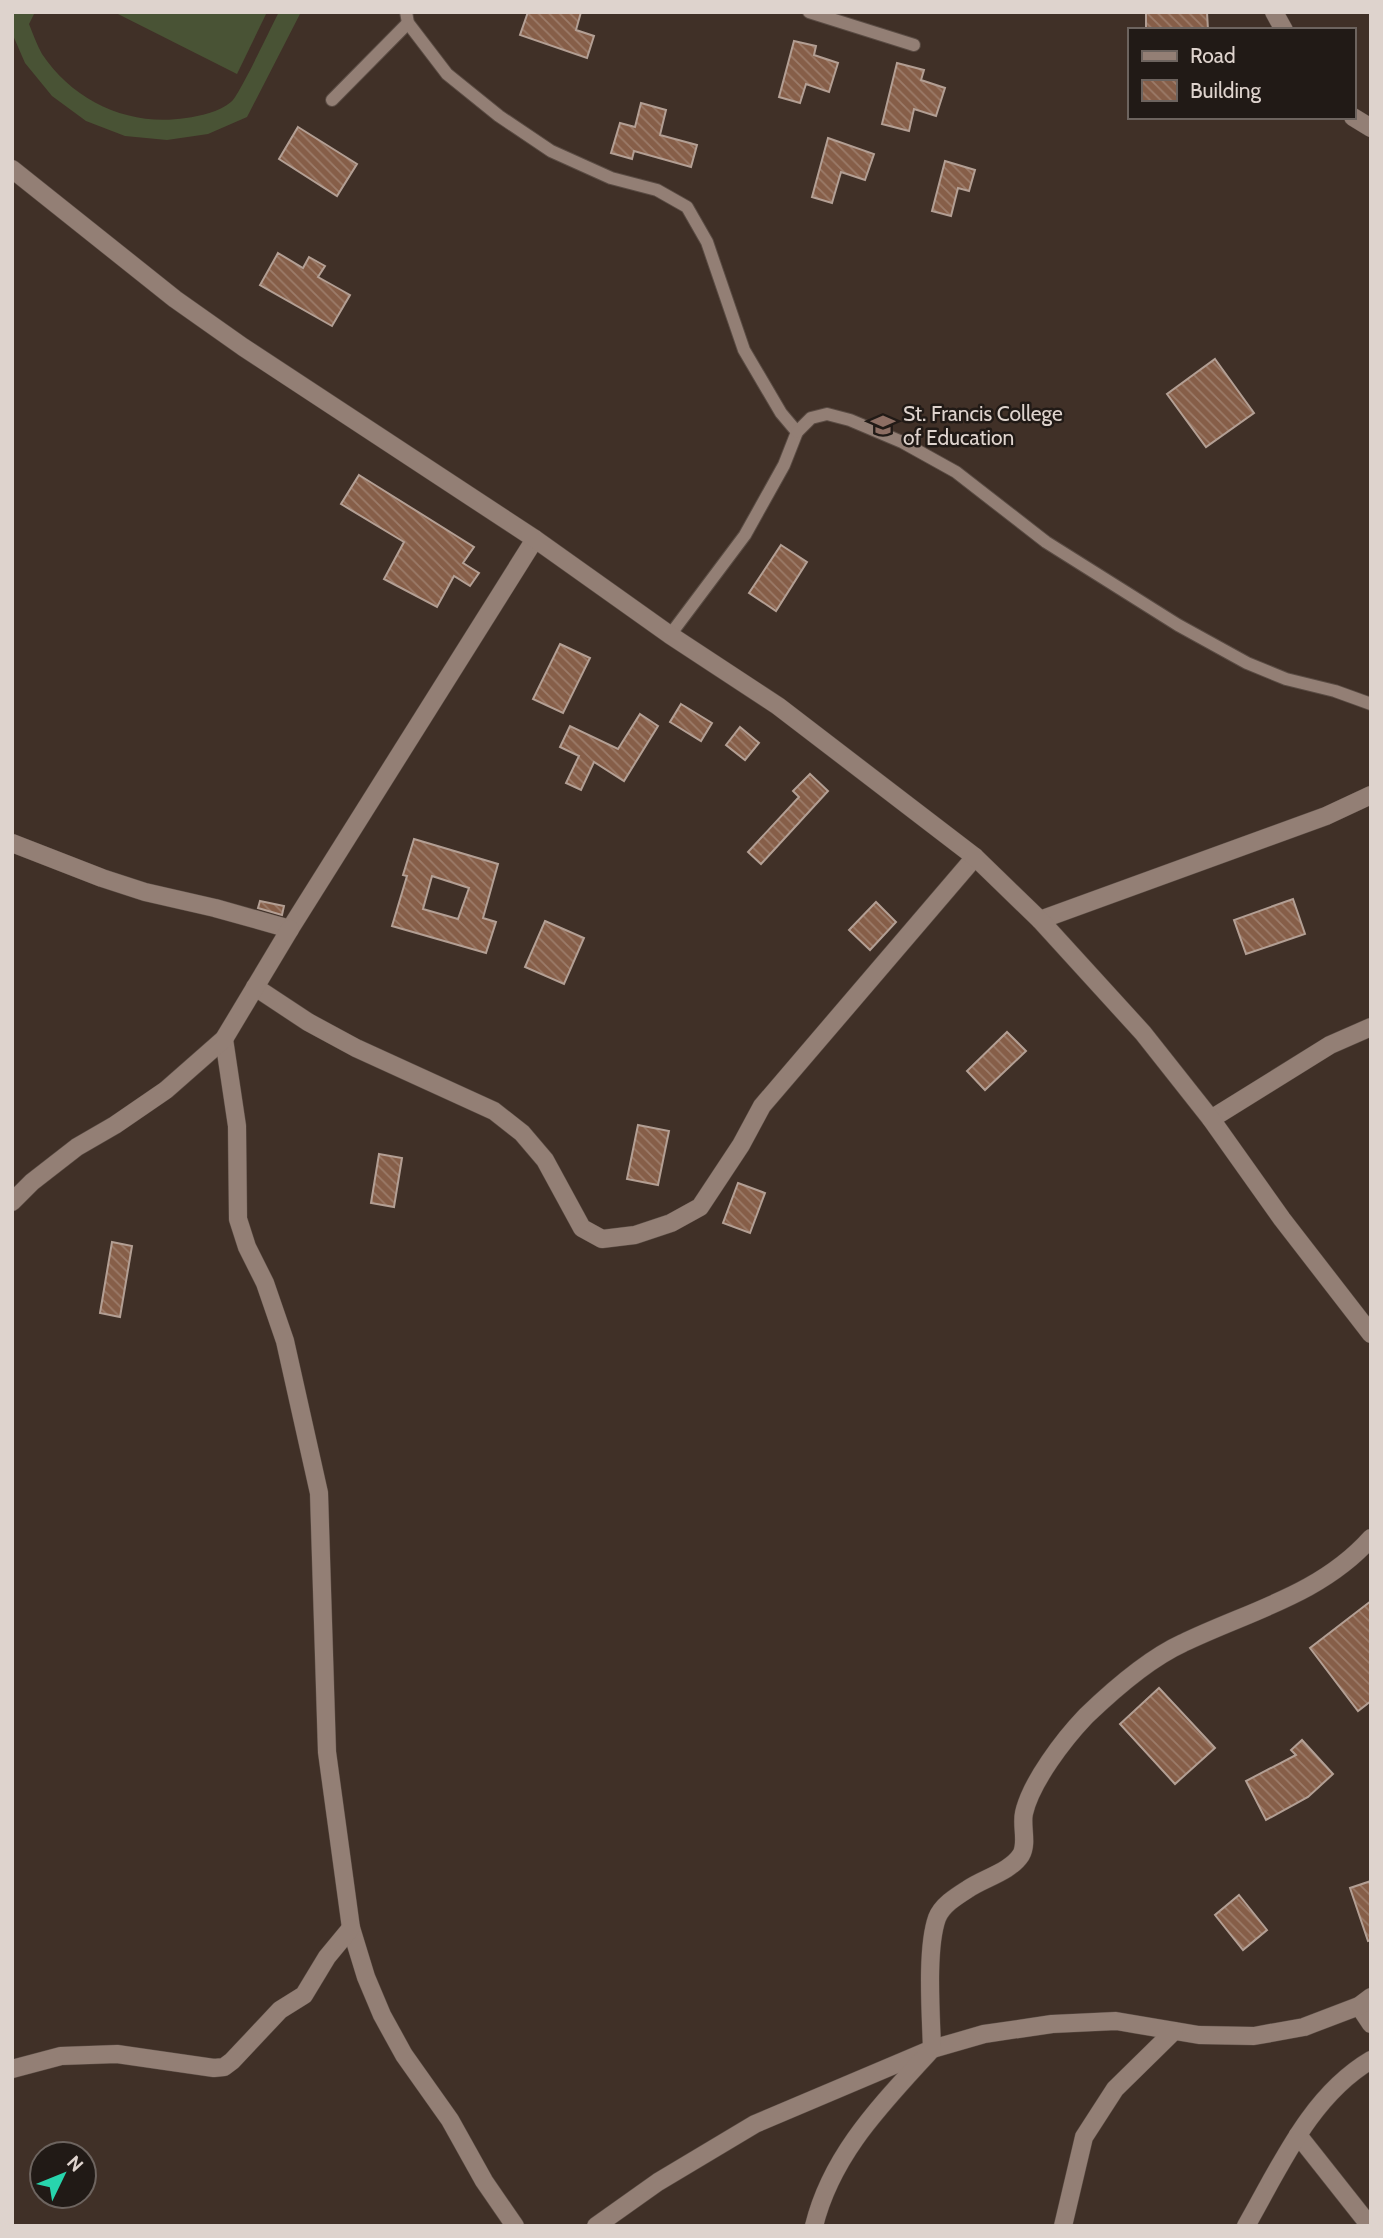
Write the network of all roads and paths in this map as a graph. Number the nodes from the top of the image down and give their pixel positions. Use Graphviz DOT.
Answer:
graph roads {
  1 [pos="809,12"];
  2 [pos="1274,12"];
  3 [pos="407,18"];
  4 [pos="1283,28"];
  5 [pos="914,45"];
  6 [pos="332,100"];
  7 [pos="1355,118"];
  8 [pos="1371,128"];
  9 [pos="12,169"];
  10 [pos="797,432"];
  11 [pos="535,539"];
  12 [pos="670,635"];
  13 [pos="1371,704"];
  14 [pos="1371,795"];
  15 [pos="12,843"];
  16 [pos="975,857"];
  17 [pos="1040,920"];
  18 [pos="290,929"];
  19 [pos="255,987"];
  20 [pos="1371,1027"];
  21 [pos="224,1039"];
  22 [pos="1211,1119"];
  23 [pos="12,1202"];
  24 [pos="1371,1334"];
  25 [pos="1371,1538"];
  26 [pos="351,1928"];
  27 [pos="1365,2002"];
  28 [pos="1371,2024"];
  29 [pos="1174,2031"];
  30 [pos="932,2049"];
  31 [pos="1371,2060"];
  32 [pos="12,2069"];
  33 [pos="1298,2135"];
  34 [pos="515,2226"];
  35 [pos="596,2226"];
  36 [pos="814,2226"];
  37 [pos="1063,2226"];
  38 [pos="1246,2226"];
  39 [pos="1370,2226"];
  1 -- 5 [label="lane"];
  2 -- 4 [label="street"];
  3 -- 6 [label="lane"];
  3 -- 10 [label="lane"];
  7 -- 8 [label="street"];
  9 -- 11 [label="street"];
  10 -- 12 [label="lane"];
  10 -- 13 [label="lane"];
  11 -- 12 [label="street"];
  11 -- 18 [label="street"];
  12 -- 16 [label="street"];
  14 -- 17 [label="street"];
  15 -- 18 [label="street"];
  16 -- 17 [label="street"];
  16 -- 19 [label="street"];
  17 -- 22 [label="street"];
  18 -- 19 [label="street"];
  19 -- 21 [label="street"];
  20 -- 22 [label="street"];
  21 -- 23 [label="street"];
  21 -- 26 [label="street"];
  22 -- 24 [label="street"];
  25 -- 30 [label="street"];
  26 -- 32 [label="street"];
  26 -- 34 [label="street"];
  27 -- 28 [label="street"];
  27 -- 29 [label="street"];
  29 -- 30 [label="street"];
  29 -- 37 [label="street"];
  30 -- 35 [label="street"];
  30 -- 36 [label="street"];
  31 -- 33 [label="street"];
  33 -- 38 [label="street"];
  33 -- 39 [label="street"];
}
